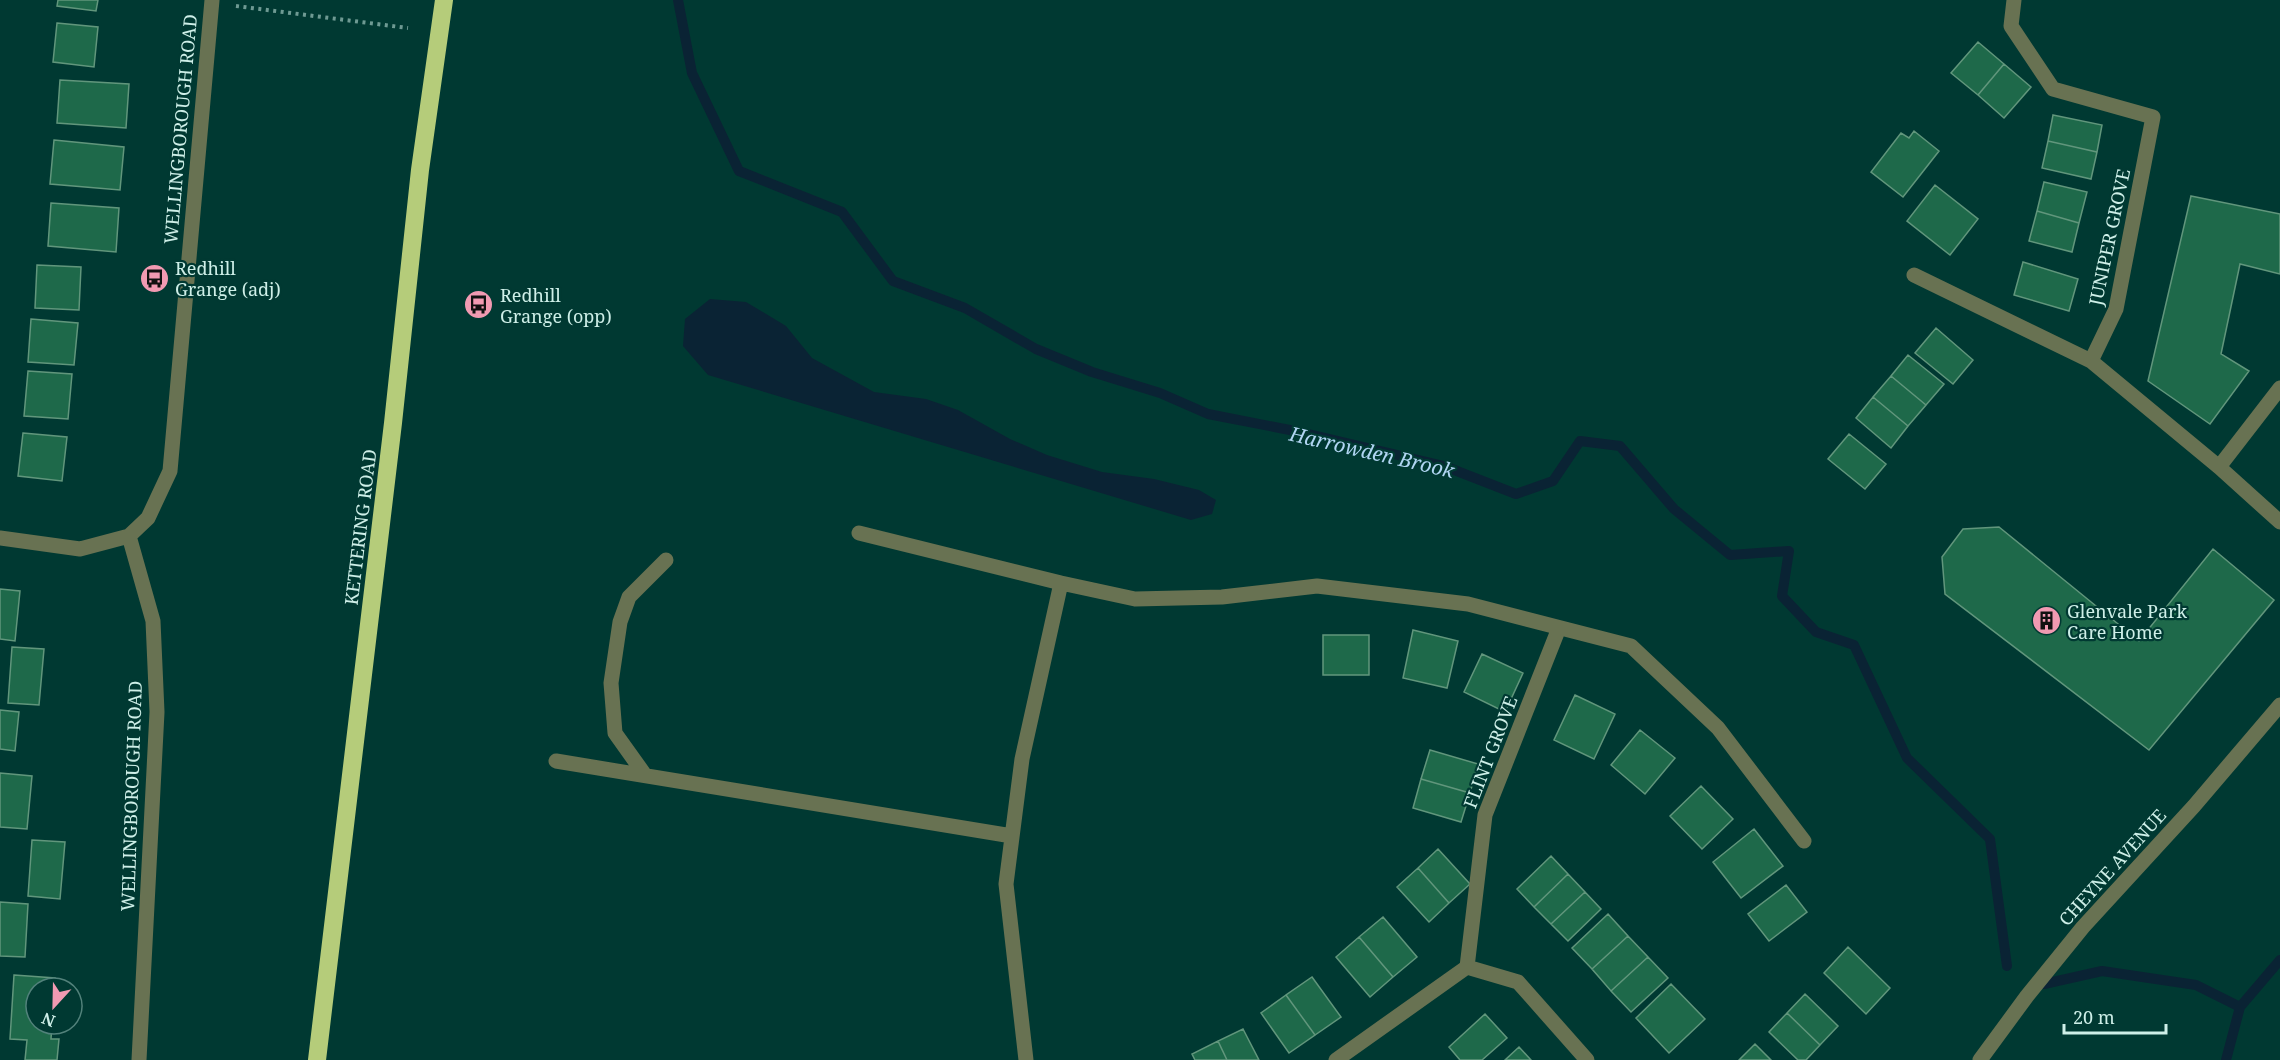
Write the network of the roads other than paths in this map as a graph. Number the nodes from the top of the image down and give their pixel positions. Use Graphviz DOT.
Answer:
graph roads {
  1 [pos="212,0"];
  2 [pos="444,0"];
  3 [pos="2014,0"];
  4 [pos="1914,275"];
  5 [pos="2091,361"];
  6 [pos="2280,388"];
  7 [pos="2220,467"];
  8 [pos="2280,522"];
  9 [pos="859,533"];
  10 [pos="129,536"];
  11 [pos="0,538"];
  12 [pos="666,560"];
  13 [pos="1061,583"];
  14 [pos="1559,628"];
  15 [pos="2280,705"];
  16 [pos="556,761"];
  17 [pos="645,776"];
  18 [pos="1012,836"];
  19 [pos="1804,841"];
  20 [pos="1467,967"];
  21 [pos="139,1060"];
  22 [pos="317,1060"];
  23 [pos="1026,1060"];
  24 [pos="1336,1060"];
  25 [pos="1587,1060"];
  26 [pos="1980,1060"];
  1 -- 10 [label="street, WELLINGBOROUGH ROAD"];
  2 -- 22 [label="highway, KETTERING ROAD"];
  3 -- 5 [label="street, JUNIPER GROVE"];
  4 -- 5 [label="street"];
  5 -- 7 [label="street"];
  6 -- 7 [label="street"];
  7 -- 8 [label="street"];
  9 -- 13 [label="street"];
  10 -- 11 [label="street"];
  10 -- 21 [label="street, WELLINGBOROUGH ROAD"];
  12 -- 17 [label="street"];
  13 -- 14 [label="street"];
  13 -- 18 [label="street"];
  14 -- 19 [label="street"];
  14 -- 20 [label="street, FLINT GROVE"];
  15 -- 26 [label="street, CHEYNE AVENUE"];
  16 -- 17 [label="street"];
  17 -- 18 [label="street"];
  18 -- 23 [label="street"];
  20 -- 24 [label="street"];
  20 -- 25 [label="street"];
}
